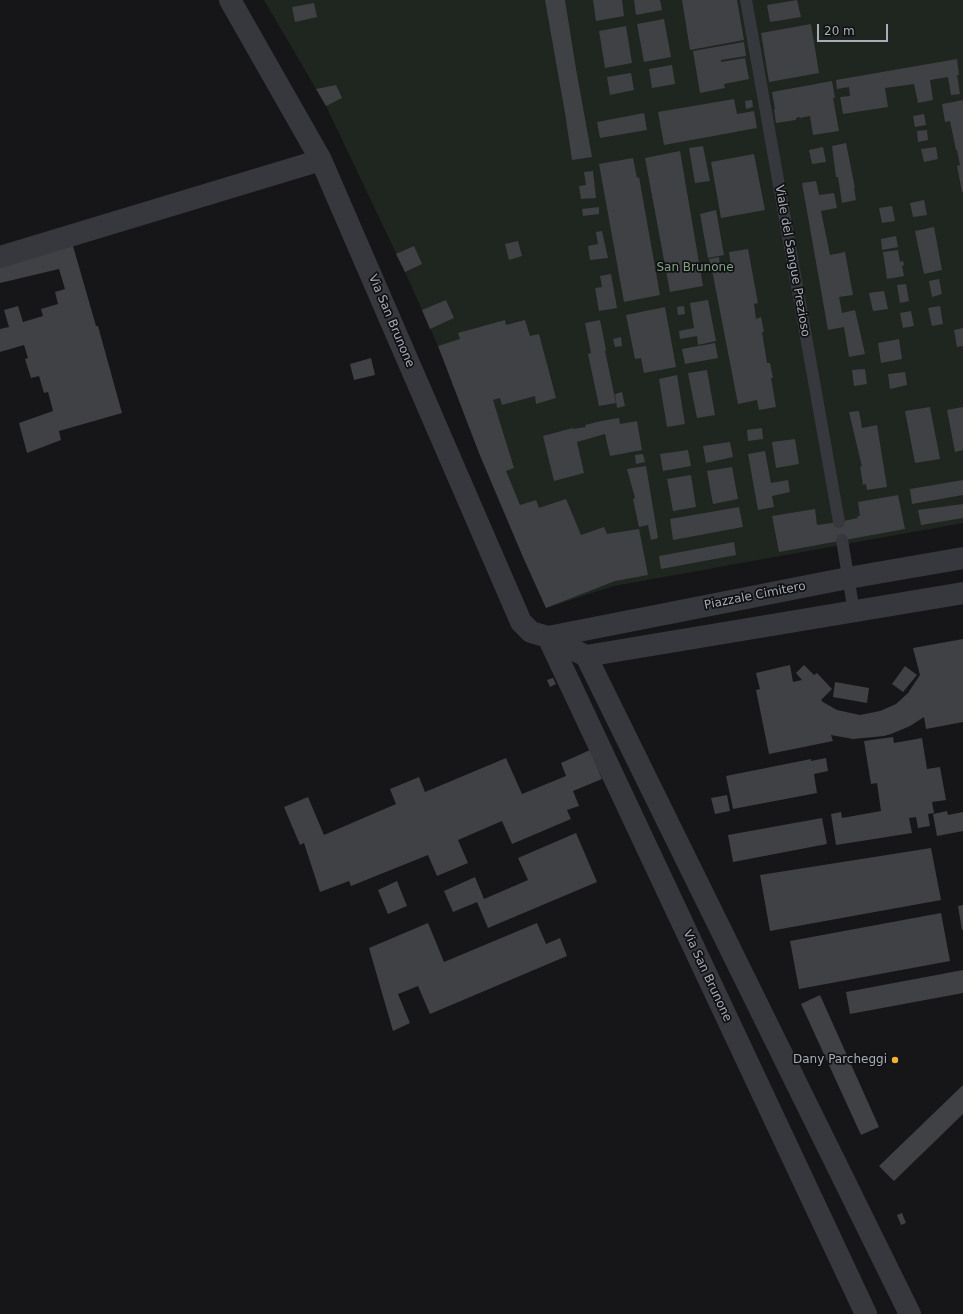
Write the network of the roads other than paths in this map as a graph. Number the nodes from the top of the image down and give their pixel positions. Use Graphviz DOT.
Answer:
graph roads {
  1 [pos="230,0"];
  2 [pos="746,0"];
  3 [pos="321,160"];
  4 [pos="0,257"];
  5 [pos="839,522"];
  6 [pos="842,540"];
  7 [pos="963,558"];
  8 [pos="848,578"];
  9 [pos="963,593"];
  10 [pos="854,612"];
  11 [pos="548,637"];
  12 [pos="586,656"];
  13 [pos="866,1314"];
  14 [pos="910,1314"];
  1 -- 3 [label="street, Via San Brunone"];
  2 -- 5 [label="lane, Viale del Sangue Prezioso"];
  3 -- 4 [label="street"];
  3 -- 11 [label="street, Via San Brunone"];
  6 -- 8 [label="lane"];
  7 -- 8 [label="street, Piazzale Cimitero"];
  8 -- 10 [label="lane"];
  8 -- 11 [label="street, Piazzale Cimitero"];
  9 -- 10 [label="street"];
  10 -- 12 [label="street"];
  11 -- 12 [label="street, Via San Brunone"];
  11 -- 13 [label="street, Via San Brunone"];
  12 -- 14 [label="street"];
}
